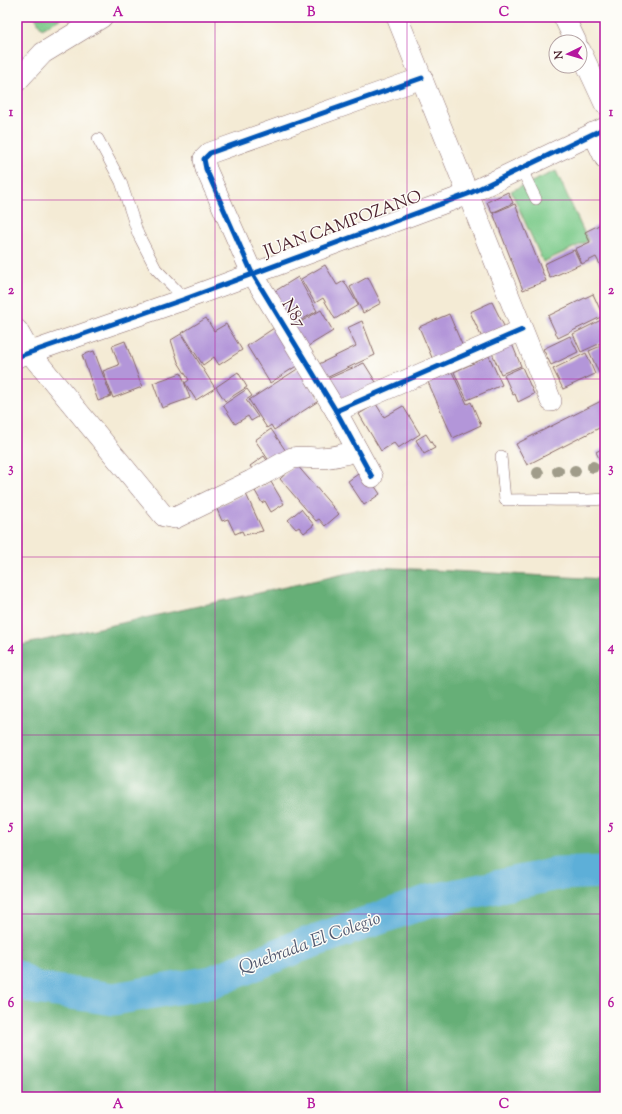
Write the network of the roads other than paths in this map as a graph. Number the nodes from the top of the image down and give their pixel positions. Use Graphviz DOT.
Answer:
graph roads {
  1 [pos="102,17"];
  2 [pos="397,17"];
  3 [pos="564,17"];
  4 [pos="572,34"];
  5 [pos="588,67"];
  6 [pos="422,78"];
  7 [pos="17,81"];
  8 [pos="605,104"];
  9 [pos="599,131"];
  10 [pos="98,139"];
  11 [pos="605,158"];
  12 [pos="521,168"];
  13 [pos="468,194"];
  14 [pos="536,200"];
  15 [pos="252,273"];
  16 [pos="185,299"];
  17 [pos="17,330"];
  18 [pos="522,330"];
  19 [pos="24,355"];
  20 [pos="551,401"];
  21 [pos="336,411"];
  22 [pos="357,450"];
  23 [pos="501,456"];
  24 [pos="372,477"];
  25 [pos="605,499"];
  1 -- 7 [label="street"];
  2 -- 6 [label="street"];
  3 -- 4 [label="street"];
  5 -- 8 [label="street"];
  6 -- 13 [label="street"];
  6 -- 15 [label="street, N87"];
  9 -- 11 [label="street"];
  9 -- 12 [label="street, JUAN CAMPOZANO"];
  10 -- 16 [label="lane"];
  12 -- 13 [label="street, JUAN CAMPOZANO"];
  12 -- 14 [label="lane"];
  13 -- 15 [label="street, JUAN CAMPOZANO"];
  13 -- 18 [label="street"];
  15 -- 16 [label="street, JUAN CAMPOZANO"];
  15 -- 21 [label="street, N87"];
  16 -- 19 [label="street, JUAN CAMPOZANO"];
  17 -- 19 [label="street"];
  18 -- 20 [label="street"];
  18 -- 21 [label="street"];
  19 -- 22 [label="street"];
  21 -- 22 [label="street, N87"];
  22 -- 24 [label="street, N87"];
  23 -- 25 [label="lane"];
}
